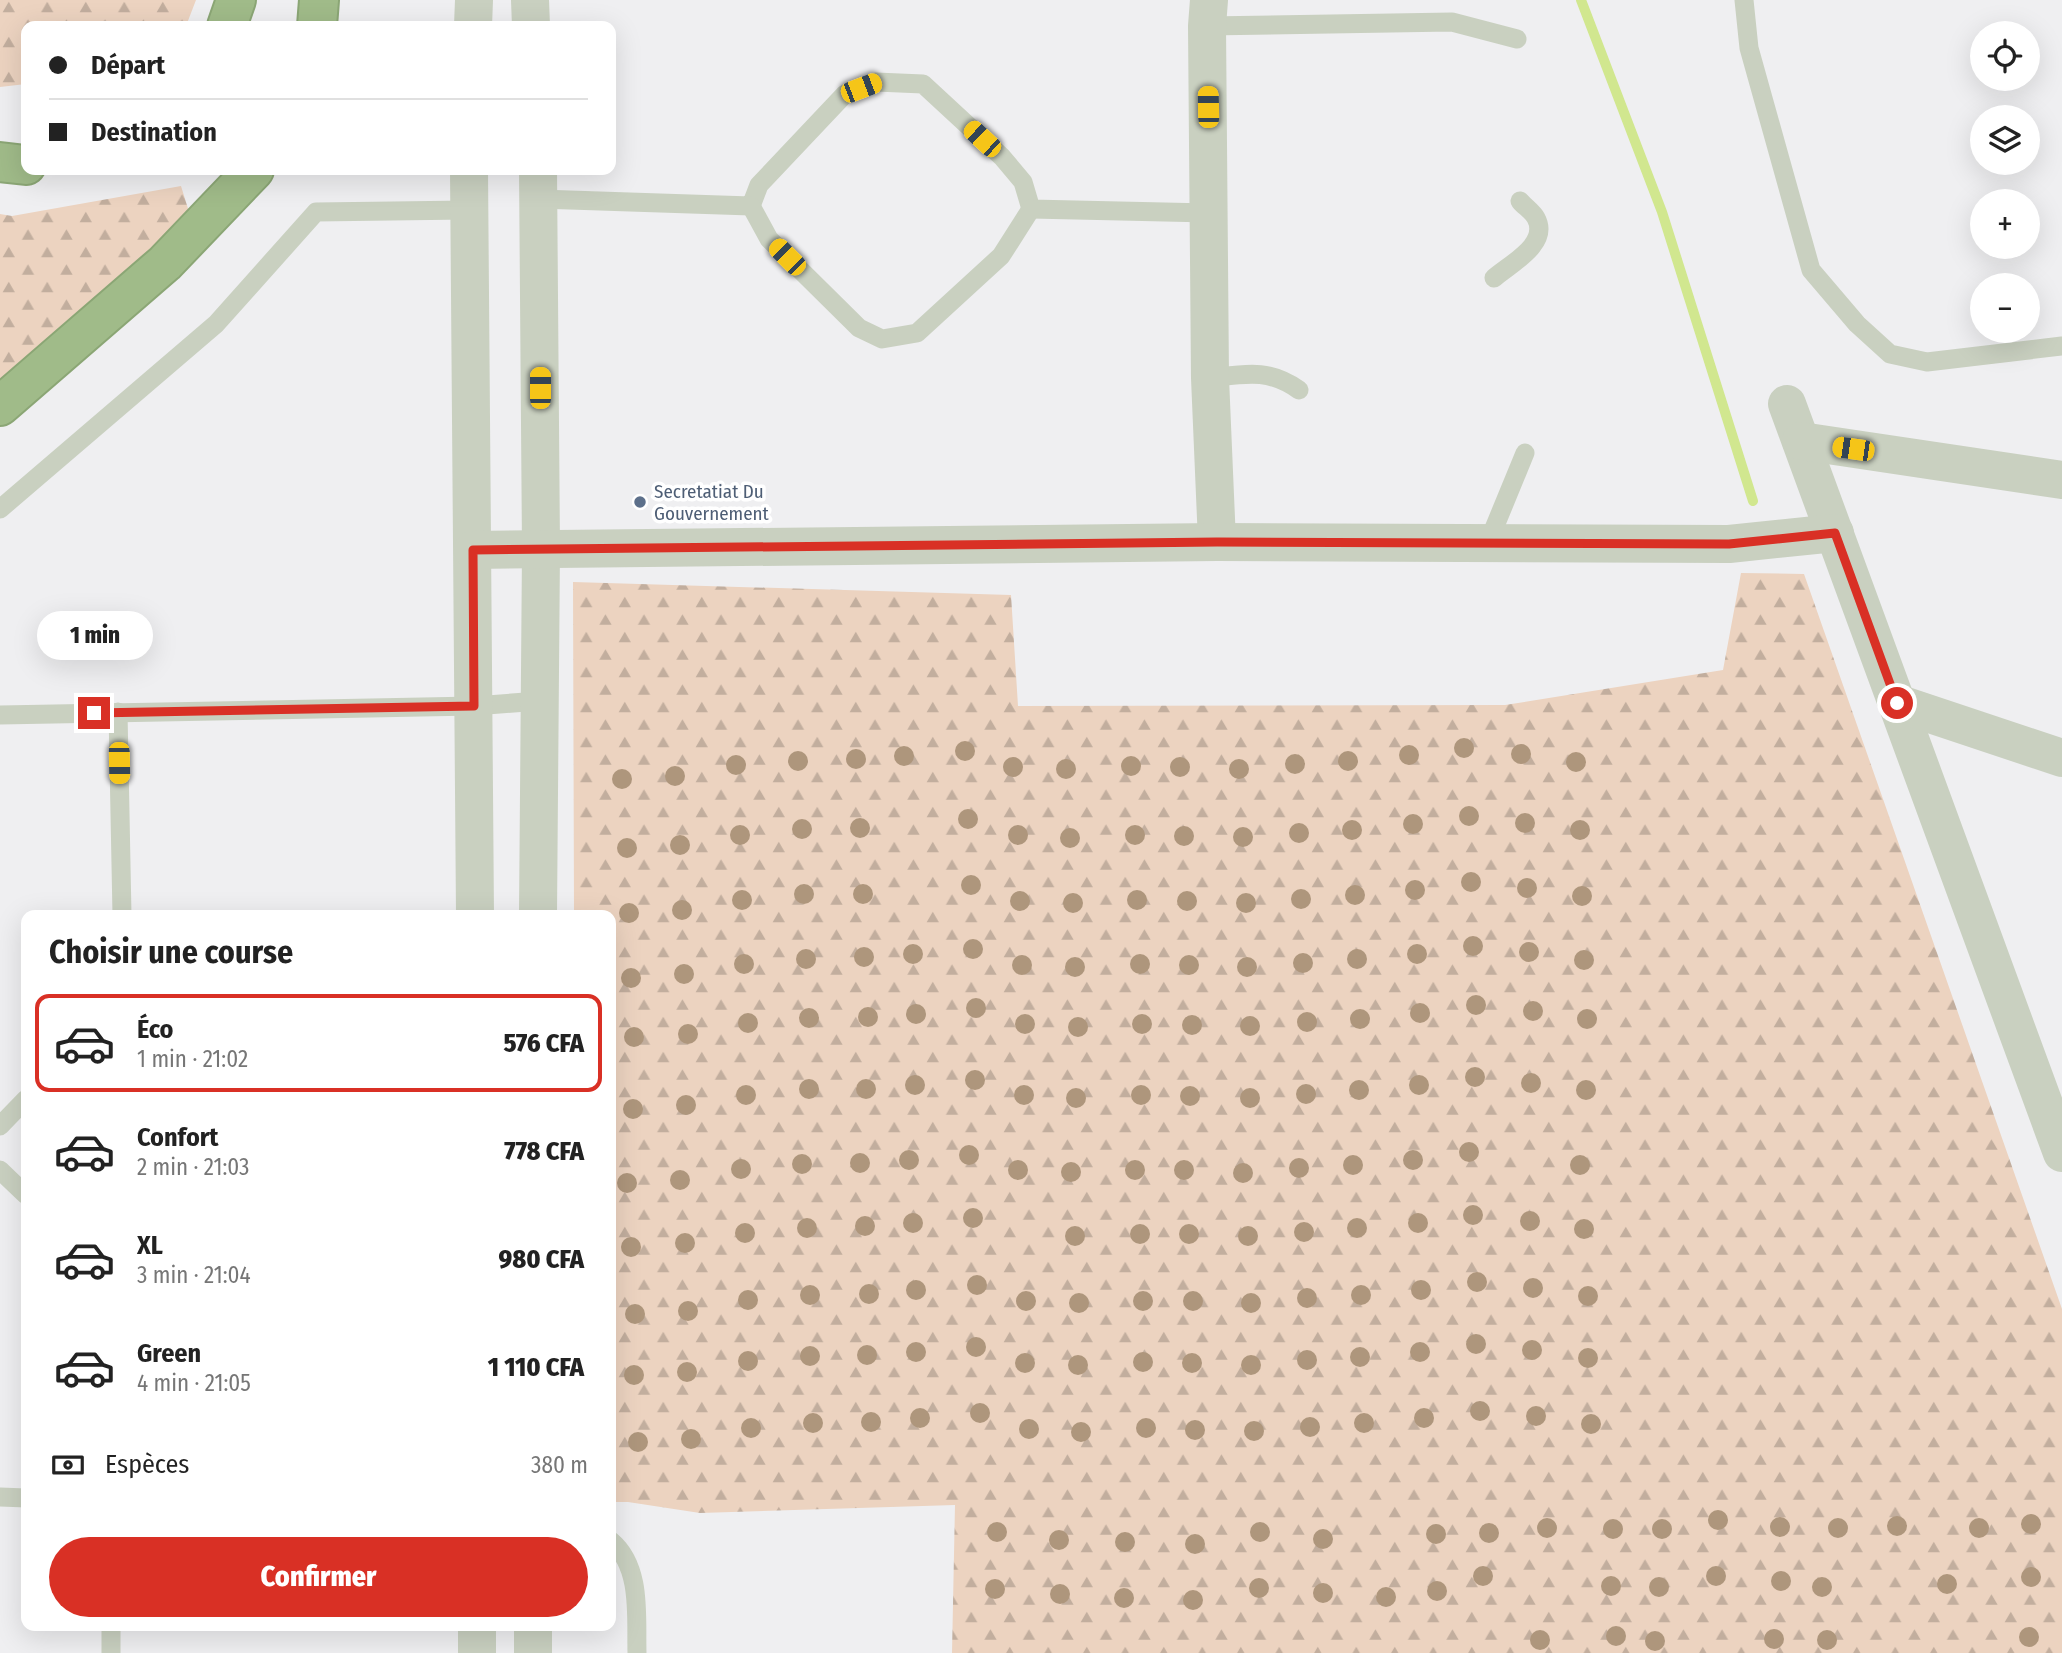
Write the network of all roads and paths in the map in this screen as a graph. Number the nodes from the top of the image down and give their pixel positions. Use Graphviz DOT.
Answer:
graph roads {
  1 [pos="236,0"];
  2 [pos="319,0"];
  3 [pos="474,0"];
  4 [pos="530,0"];
  5 [pos="1744,0"];
  6 [pos="1208,13"];
  7 [pos="230,21"];
  8 [pos="317,21"];
  9 [pos="473,21"];
  10 [pos="531,21"];
  11 [pos="1517,39"];
  12 [pos="0,162"];
  13 [pos="21,164"];
  14 [pos="249,175"];
  15 [pos="469,175"];
  16 [pos="538,184"];
  17 [pos="1520,201"];
  18 [pos="751,206"];
  19 [pos="1031,209"];
  20 [pos="468,210"];
  21 [pos="1209,213"];
  22 [pos="1494,278"];
  23 [pos="2062,346"];
  24 [pos="1210,378"];
  25 [pos="1299,390"];
  26 [pos="1787,404"];
  27 [pos="0,406"];
  28 [pos="1801,442"];
  29 [pos="1525,453"];
  30 [pos="2062,480"];
  31 [pos="0,509"];
  32 [pos="1835,533"];
  33 [pos="1217,542"];
  34 [pos="1488,543"];
  35 [pos="541,549"];
  36 [pos="473,550"];
  37 [pos="539,701"];
  38 [pos="1897,703"];
  39 [pos="474,706"];
  40 [pos="118,712"];
  41 [pos="0,715"];
  42 [pos="2062,758"];
  43 [pos="121,910"];
  44 [pos="475,910"];
  45 [pos="538,910"];
  46 [pos="21,1104"];
  47 [pos="0,1126"];
  48 [pos="2062,1153"];
  49 [pos="0,1170"];
  50 [pos="21,1190"];
  51 [pos="0,1497"];
  52 [pos="21,1498"];
  53 [pos="616,1545"];
  54 [pos="111,1631"];
  55 [pos="477,1631"];
  56 [pos="533,1631"];
  57 [pos="111,1653"];
  58 [pos="477,1653"];
  59 [pos="533,1653"];
  60 [pos="637,1653"];
  1 -- 7 [label="highway"];
  2 -- 8 [label="highway"];
  3 -- 9 [label="street"];
  4 -- 10 [label="street"];
  5 -- 23 [label="lane"];
  6 -- 11 [label="lane"];
  6 -- 21 [label="street"];
  12 -- 13 [label="highway"];
  14 -- 27 [label="highway"];
  15 -- 20 [label="street"];
  16 -- 18 [label="lane"];
  16 -- 35 [label="street"];
  17 -- 22 [label="lane"];
  18 -- 19 [label="lane"];
  18 -- 19 [label="lane"];
  19 -- 21 [label="lane"];
  20 -- 31 [label="lane"];
  20 -- 36 [label="street"];
  21 -- 24 [label="street"];
  24 -- 25 [label="lane"];
  24 -- 33 [label="street"];
  26 -- 28 [label="street"];
  28 -- 30 [label="street"];
  28 -- 32 [label="street"];
  29 -- 34 [label="lane"];
  32 -- 34 [label="street"];
  32 -- 38 [label="street"];
  33 -- 34 [label="street"];
  33 -- 35 [label="street"];
  35 -- 36 [label="street"];
  35 -- 37 [label="street"];
  36 -- 39 [label="street"];
  37 -- 39 [label="lane"];
  37 -- 45 [label="street"];
  38 -- 42 [label="street"];
  38 -- 48 [label="street"];
  39 -- 40 [label="lane"];
  39 -- 44 [label="street"];
  40 -- 41 [label="lane"];
  40 -- 43 [label="lane"];
  46 -- 47 [label="lane"];
  49 -- 50 [label="lane"];
  51 -- 52 [label="lane"];
  53 -- 60 [label="lane"];
  54 -- 57 [label="lane"];
  55 -- 58 [label="street"];
  56 -- 59 [label="street"];
}
